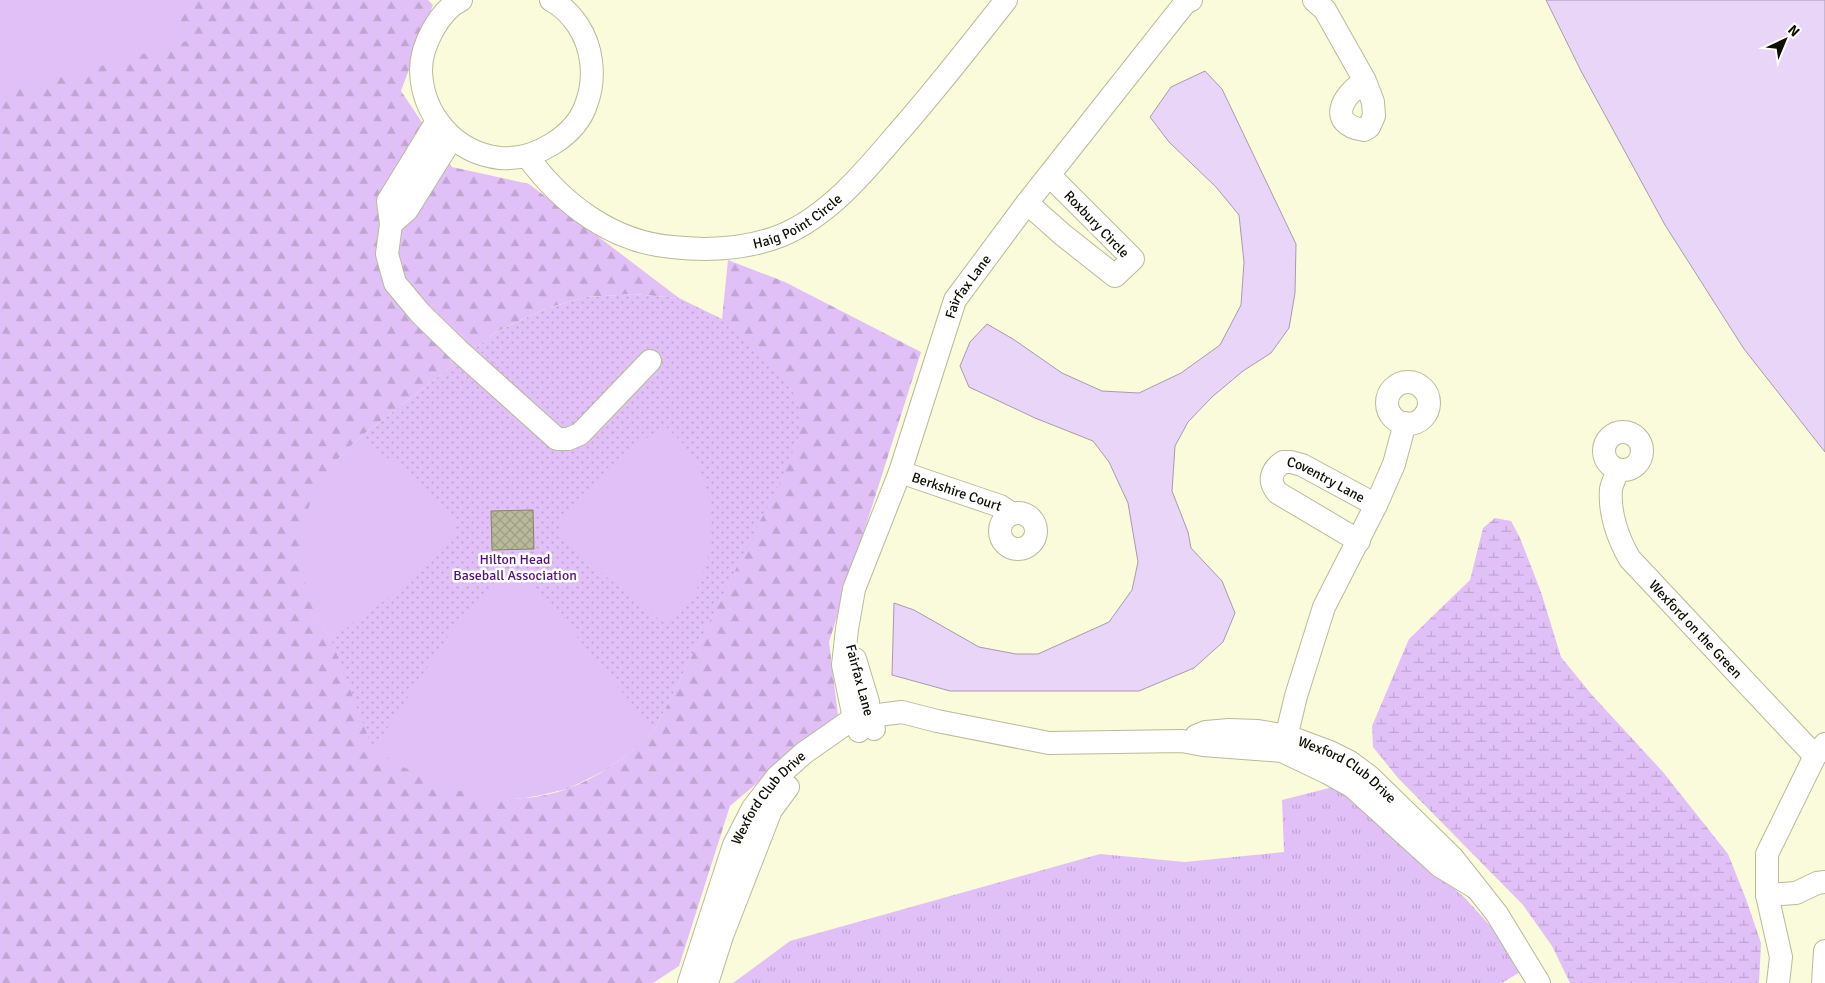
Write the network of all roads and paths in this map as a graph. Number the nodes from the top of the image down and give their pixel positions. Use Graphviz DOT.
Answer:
graph roads {
  1 [pos="551,0"];
  2 [pos="1006,0"];
  3 [pos="1191,0"];
  4 [pos="1314,0"];
  5 [pos="458,1"];
  6 [pos="1365,81"];
  7 [pos="437,121"];
  8 [pos="452,138"];
  9 [pos="527,156"];
  10 [pos="1050,176"];
  11 [pos="1027,203"];
  12 [pos="391,224"];
  13 [pos="650,361"];
  14 [pos="1405,423"];
  15 [pos="1618,470"];
  16 [pos="900,472"];
  17 [pos="1376,505"];
  18 [pos="1012,514"];
  19 [pos="1359,541"];
  20 [pos="864,724"];
  21 [pos="1284,744"];
  22 [pos="1820,750"];
  23 [pos="1825,882"];
  24 [pos="1767,895"];
  25 [pos="1825,950"];
  26 [pos="700,979"];
  27 [pos="1536,982"];
  28 [pos="1778,983"];
  29 [pos="1823,983"];
  1 -- 9 [label="street"];
  2 -- 9 [label="street, Haig Point Circle"];
  3 -- 10 [label="street, Fairfax Lane"];
  4 -- 6 [label="street"];
  5 -- 7 [label="street"];
  7 -- 8 [label="street"];
  7 -- 12 [label="street"];
  8 -- 9 [label="street"];
  8 -- 12 [label="street"];
  10 -- 11 [label="street, Fairfax Lane"];
  10 -- 11 [label="street, Roxbury Circle"];
  11 -- 16 [label="street, Fairfax Lane"];
  12 -- 13 [label="street"];
  14 -- 17 [label="street, Coventry Lane"];
  15 -- 22 [label="street, Wexford on the Green"];
  16 -- 18 [label="street, Berkshire Court"];
  16 -- 20 [label="street, Fairfax Lane"];
  17 -- 19 [label="street, Coventry Lane"];
  17 -- 19 [label="street, Coventry Lane"];
  19 -- 21 [label="street, Coventry Lane"];
  20 -- 21 [label="street, Wexford Club Drive"];
  20 -- 26 [label="street, Wexford Club Drive"];
  21 -- 27 [label="street, Wexford Club Drive"];
  22 -- 24 [label="street"];
  23 -- 24 [label="street"];
  24 -- 28 [label="street"];
  25 -- 29 [label="street"];
}
